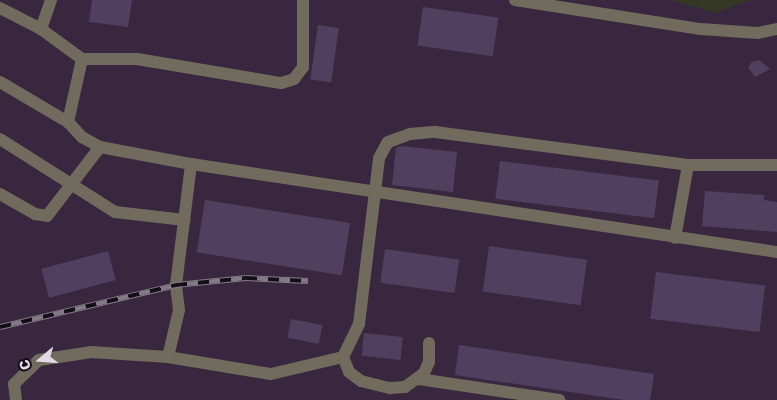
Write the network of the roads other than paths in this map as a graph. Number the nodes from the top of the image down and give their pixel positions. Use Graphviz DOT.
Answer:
graph roads {
  1 [pos="51,0"];
  2 [pos="303,0"];
  3 [pos="514,0"];
  4 [pos="0,8"];
  5 [pos="41,29"];
  6 [pos="777,29"];
  7 [pos="82,59"];
  8 [pos="0,82"];
  9 [pos="68,122"];
  10 [pos="0,139"];
  11 [pos="100,146"];
  12 [pos="191,164"];
  13 [pos="777,165"];
  14 [pos="688,166"];
  15 [pos="71,183"];
  16 [pos="374,190"];
  17 [pos="0,194"];
  18 [pos="185,220"];
  19 [pos="675,238"];
  20 [pos="777,252"];
  21 [pos="429,343"];
  22 [pos="168,357"];
  23 [pos="343,357"];
  24 [pos="419,378"];
  25 [pos="16,400"];
  26 [pos="559,400"];
  1 -- 5 [label="lane"];
  2 -- 7 [label="lane"];
  3 -- 6 [label="lane"];
  4 -- 5 [label="lane"];
  5 -- 7 [label="lane"];
  7 -- 9 [label="lane"];
  8 -- 9 [label="lane"];
  9 -- 11 [label="lane"];
  10 -- 15 [label="lane"];
  11 -- 12 [label="lane"];
  11 -- 15 [label="lane"];
  12 -- 16 [label="lane"];
  12 -- 18 [label="lane"];
  13 -- 14 [label="lane"];
  14 -- 16 [label="lane"];
  14 -- 19 [label="lane"];
  15 -- 17 [label="lane"];
  15 -- 18 [label="lane"];
  16 -- 19 [label="lane"];
  16 -- 23 [label="lane"];
  18 -- 22 [label="lane"];
  19 -- 20 [label="lane"];
  21 -- 24 [label="lane"];
  22 -- 23 [label="lane"];
  22 -- 25 [label="lane"];
  23 -- 24 [label="lane"];
  24 -- 26 [label="lane"];
}
